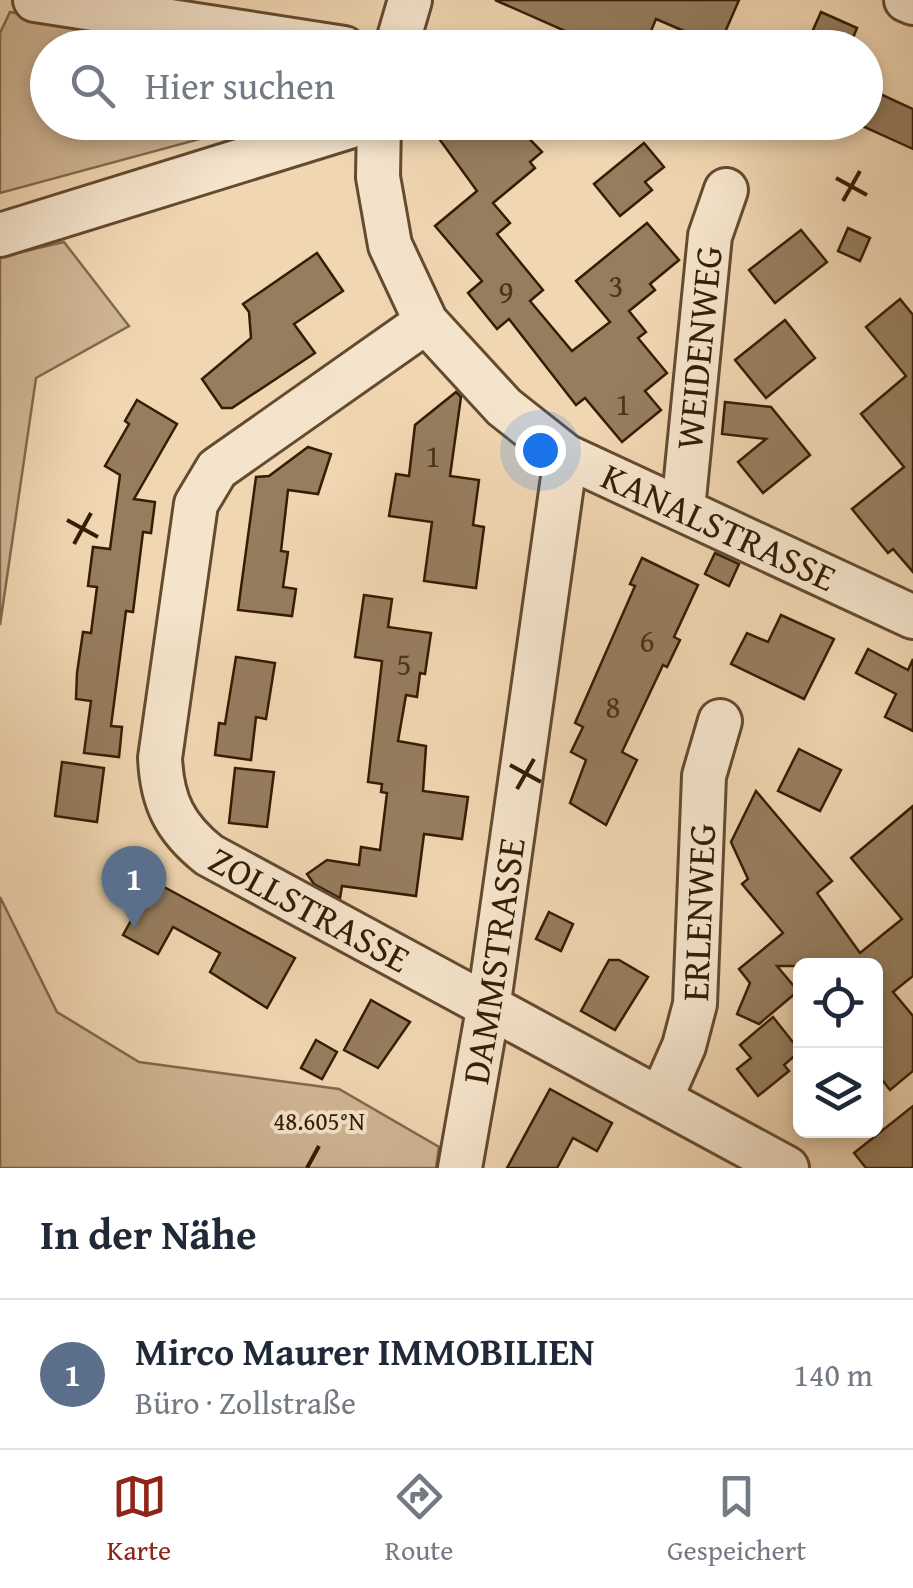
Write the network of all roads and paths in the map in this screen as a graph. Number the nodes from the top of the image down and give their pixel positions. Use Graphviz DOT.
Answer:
graph roads {
  1 [pos="35,0"];
  2 [pos="410,0"];
  3 [pos="906,0"];
  4 [pos="913,3"];
  5 [pos="228,30"];
  6 [pos="401,30"];
  7 [pos="307,140"];
  8 [pos="379,140"];
  9 [pos="726,190"];
  10 [pos="0,235"];
  11 [pos="426,322"];
  12 [pos="566,456"];
  13 [pos="683,508"];
  14 [pos="913,617"];
  15 [pos="720,721"];
  16 [pos="488,1009"];
  17 [pos="661,1098"];
  18 [pos="460,1168"];
  19 [pos="786,1168"];
  1 -- 5 [label="street"];
  2 -- 6 [label="street"];
  3 -- 4 [label="street"];
  7 -- 10 [label="street"];
  8 -- 11 [label="street, KANALSTRASSE"];
  9 -- 13 [label="street, WEIDENWEG"];
  11 -- 12 [label="street, KANALSTRASSE"];
  11 -- 16 [label="street, ZOLLSTRASSE"];
  12 -- 13 [label="street, KANALSTRASSE"];
  12 -- 16 [label="street, DAMMSTRASSE"];
  13 -- 14 [label="street, KANALSTRASSE"];
  15 -- 17 [label="street, ERLENWEG"];
  16 -- 17 [label="street, ZOLLSTRASSE"];
  16 -- 18 [label="street, DAMMSTRASSE"];
  17 -- 19 [label="street, ZOLLSTRASSE"];
}
